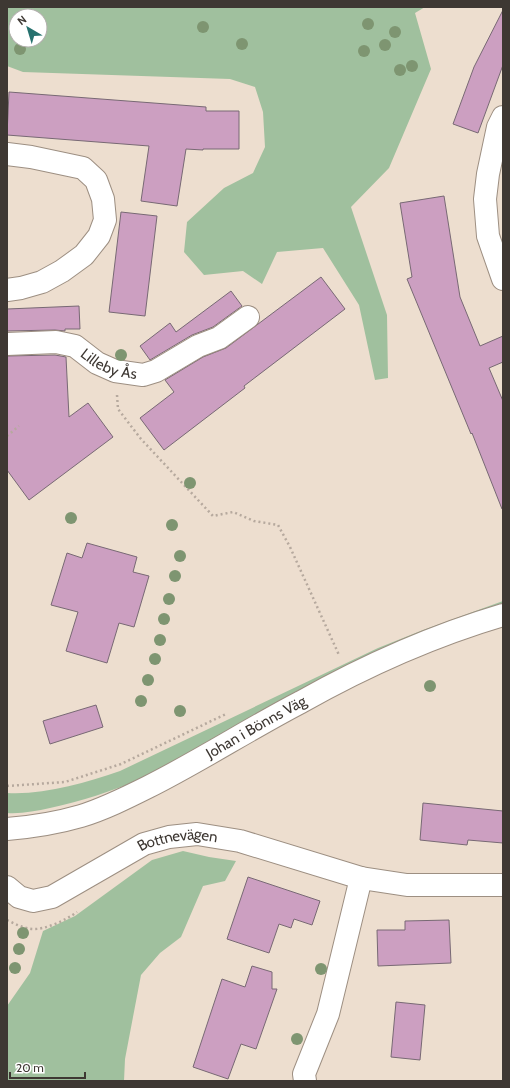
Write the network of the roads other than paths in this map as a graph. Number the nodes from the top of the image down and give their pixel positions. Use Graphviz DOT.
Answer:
graph roads {
  1 [pos="503,116"];
  2 [pos="7,154"];
  3 [pos="503,279"];
  4 [pos="7,290"];
  5 [pos="248,317"];
  6 [pos="7,344"];
  7 [pos="503,615"];
  8 [pos="7,829"];
  9 [pos="362,878"];
  10 [pos="503,885"];
  11 [pos="7,887"];
  12 [pos="305,1081"];
  1 -- 3 [label="street"];
  2 -- 4 [label="street"];
  5 -- 6 [label="street, Lilleby Ås"];
  7 -- 8 [label="street, Johan i Bönns Väg"];
  9 -- 10 [label="street, Bottnevägen"];
  9 -- 11 [label="street, Bottnevägen"];
  9 -- 12 [label="street"];
}
